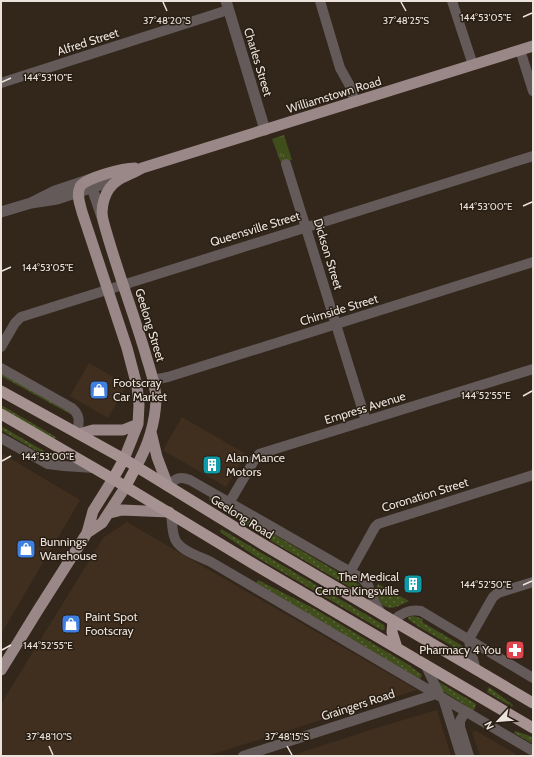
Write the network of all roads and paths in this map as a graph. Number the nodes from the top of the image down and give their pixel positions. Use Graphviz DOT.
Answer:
graph roads {
  1 [pos="320,1"];
  2 [pos="452,1"];
  3 [pos="227,6"];
  4 [pos="533,46"];
  5 [pos="520,50"];
  6 [pos="473,65"];
  7 [pos="1,83"];
  8 [pos="533,91"];
  9 [pos="356,102"];
  10 [pos="265,130"];
  11 [pos="533,156"];
  12 [pos="286,164"];
  13 [pos="142,168"];
  14 [pos="124,177"];
  15 [pos="89,183"];
  16 [pos="78,192"];
  17 [pos="31,203"];
  18 [pos="1,212"];
  19 [pos="104,225"];
  20 [pos="305,227"];
  21 [pos="533,262"];
  22 [pos="123,284"];
  23 [pos="108,289"];
  24 [pos="336,325"];
  25 [pos="1,347"];
  26 [pos="1,368"];
  27 [pos="533,369"];
  28 [pos="153,380"];
  29 [pos="1,391"];
  30 [pos="1,414"];
  31 [pos="366,421"];
  32 [pos="138,424"];
  33 [pos="151,432"];
  34 [pos="78,434"];
  35 [pos="1,438"];
  36 [pos="124,459"];
  37 [pos="136,467"];
  38 [pos="94,468"];
  39 [pos="533,475"];
  40 [pos="113,479"];
  41 [pos="126,486"];
  42 [pos="168,486"];
  43 [pos="229,503"];
  44 [pos="110,513"];
  45 [pos="170,513"];
  46 [pos="87,533"];
  47 [pos="350,572"];
  48 [pos="533,582"];
  49 [pos="382,615"];
  50 [pos="393,621"];
  51 [pos="469,639"];
  52 [pos="397,648"];
  53 [pos="425,664"];
  54 [pos="1,670"];
  55 [pos="476,670"];
  56 [pos="533,678"];
  57 [pos="440,697"];
  58 [pos="533,703"];
  59 [pos="465,712"];
  60 [pos="533,728"];
  61 [pos="533,751"];
  62 [pos="243,756"];
  63 [pos="461,756"];
  64 [pos="469,756"];
  1 -- 9 [label="street"];
  2 -- 6 [label="street"];
  3 -- 7 [label="street, Alfred Street"];
  3 -- 10 [label="street, Charles Street"];
  4 -- 5 [label="main road, Williamstown Road"];
  5 -- 6 [label="main road, Williamstown Road"];
  5 -- 8 [label="street"];
  6 -- 9 [label="main road, Williamstown Road"];
  9 -- 10 [label="main road, Williamstown Road"];
  10 -- 13 [label="main road, Williamstown Road"];
  11 -- 20 [label="street, Queensville Street"];
  12 -- 20 [label="street, Dickson Street"];
  13 -- 14 [label="main road, Williamstown Road"];
  13 -- 15 [label="main road, Williamstown Road"];
  14 -- 15 [label="street, Williamstown Road"];
  14 -- 19 [label="main road"];
  15 -- 16 [label="main road"];
  15 -- 17 [label="street, Williamstown Road"];
  15 -- 19 [label="street, Geelong Street"];
  16 -- 17 [label="street, Williamstown Road"];
  16 -- 23 [label="main road, Geelong Street"];
  17 -- 18 [label="street, Williamstown Road"];
  19 -- 22 [label="main road, Geelong Street"];
  20 -- 22 [label="street, Queensville Street"];
  20 -- 24 [label="street, Dickson Street"];
  21 -- 24 [label="street, Chirnside Street"];
  22 -- 23 [label="street, Queensville Street"];
  22 -- 28 [label="main road, Geelong Street"];
  23 -- 25 [label="street, Queensville Street"];
  23 -- 32 [label="main road, Geelong Street"];
  24 -- 28 [label="street, Chirnside Street"];
  24 -- 31 [label="street, Dickson Street"];
  26 -- 34 [label="street"];
  27 -- 31 [label="street, Empress Avenue"];
  28 -- 33 [label="main road, Geelong Street"];
  29 -- 34 [label="highway, Geelong Road"];
  30 -- 38 [label="highway"];
  31 -- 43 [label="street, Empress Avenue"];
  32 -- 34 [label="main road"];
  32 -- 36 [label="main road, Geelong Street"];
  33 -- 37 [label="main road, Geelong Street"];
  33 -- 42 [label="main road"];
  34 -- 36 [label="highway, Geelong Road"];
  35 -- 38 [label="street"];
  36 -- 37 [label="highway, Geelong Road"];
  36 -- 40 [label="highway, Geelong Street"];
  37 -- 41 [label="highway, Geelong Street"];
  37 -- 42 [label="highway, Geelong Road"];
  38 -- 40 [label="highway"];
  39 -- 47 [label="street, Coronation Street"];
  40 -- 41 [label="highway"];
  40 -- 46 [label="main road, Geelong Street"];
  41 -- 44 [label="main road, Geelong Street"];
  41 -- 45 [label="highway"];
  42 -- 43 [label="street"];
  42 -- 49 [label="highway, Geelong Road"];
  43 -- 47 [label="street"];
  44 -- 45 [label="main road"];
  44 -- 46 [label="main road, Geelong Street"];
  45 -- 52 [label="highway"];
  45 -- 57 [label="street"];
  46 -- 54 [label="main road, Geelong Street"];
  47 -- 49 [label="street"];
  48 -- 51 [label="street"];
  49 -- 50 [label="highway, Geelong Road"];
  50 -- 51 [label="street"];
  50 -- 52 [label="highway"];
  50 -- 55 [label="highway, Geelong Road"];
  51 -- 55 [label="street"];
  51 -- 56 [label="street"];
  52 -- 53 [label="highway"];
  53 -- 57 [label="street"];
  53 -- 60 [label="highway"];
  55 -- 58 [label="highway, Geelong Road"];
  57 -- 59 [label="street"];
  57 -- 62 [label="street, Graingers Road"];
  57 -- 63 [label="street"];
  59 -- 61 [label="street"];
  59 -- 64 [label="street"];
}
